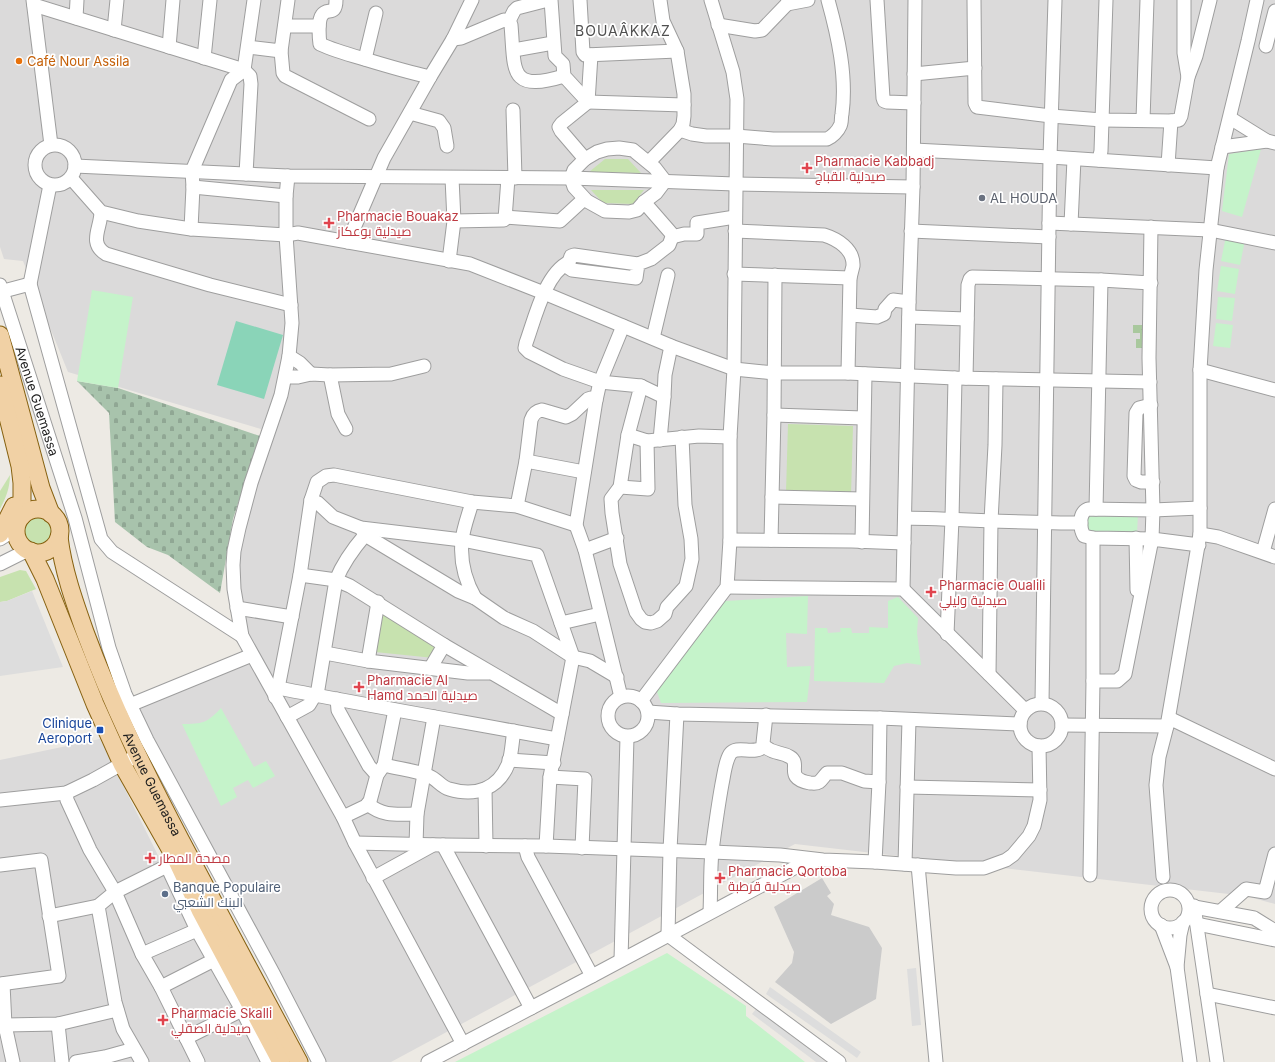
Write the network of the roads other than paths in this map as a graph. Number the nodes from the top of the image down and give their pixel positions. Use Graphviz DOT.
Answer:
graph roads {
  1 [pos="77,0"];
  2 [pos="117,0"];
  3 [pos="173,0"];
  4 [pos="210,0"];
  5 [pos="254,0"];
  6 [pos="288,0"];
  7 [pos="336,0"];
  8 [pos="472,0"];
  9 [pos="548,0"];
  10 [pos="552,0"];
  11 [pos="580,0"];
  12 [pos="660,0"];
  13 [pos="711,0"];
  14 [pos="808,0"];
  15 [pos="828,0"];
  16 [pos="877,0"];
  17 [pos="915,0"];
  18 [pos="974,0"];
  19 [pos="1055,0"];
  20 [pos="1106,0"];
  21 [pos="1147,0"];
  22 [pos="1184,0"];
  23 [pos="1210,0"];
  24 [pos="1257,0"];
  25 [pos="788,2"];
  26 [pos="34,3"];
  27 [pos="1275,11"];
  28 [pos="376,13"];
  29 [pos="76,18"];
  30 [pos="508,21"];
  31 [pos="718,25"];
  32 [pos="285,26"];
  33 [pos="320,26"];
  34 [pos="114,30"];
  35 [pos="453,39"];
  36 [pos="1248,41"];
  37 [pos="553,43"];
  38 [pos="169,47"];
  39 [pos="248,47"];
  40 [pos="1271,47"];
  41 [pos="514,50"];
  42 [pos="281,51"];
  43 [pos="677,51"];
  44 [pos="592,55"];
  45 [pos="204,58"];
  46 [pos="365,59"];
  47 [pos="975,68"];
  48 [pos="244,70"];
  49 [pos="914,74"];
  50 [pos="564,76"];
  51 [pos="430,77"];
  52 [pos="1188,77"];
  53 [pos="588,102"];
  54 [pos="914,103"];
  55 [pos="684,105"];
  56 [pos="513,110"];
  57 [pos="410,113"];
  58 [pos="1051,116"];
  59 [pos="1230,118"];
  60 [pos="369,119"];
  61 [pos="1102,120"];
  62 [pos="1143,120"];
  63 [pos="1171,120"];
  64 [pos="680,130"];
  65 [pos="736,136"];
  66 [pos="1271,142"];
  67 [pos="51,145"];
  68 [pos="447,146"];
  69 [pos="1222,147"];
  70 [pos="914,150"];
  71 [pos="1050,157"];
  72 [pos="585,159"];
  73 [pos="1074,159"];
  74 [pos="1099,160"];
  75 [pos="649,162"];
  76 [pos="1168,165"];
  77 [pos="75,166"];
  78 [pos="1218,168"];
  79 [pos="192,171"];
  80 [pos="246,174"];
  81 [pos="288,176"];
  82 [pos="376,177"];
  83 [pos="71,178"];
  84 [pos="452,178"];
  85 [pos="512,178"];
  86 [pos="571,178"];
  87 [pos="666,181"];
  88 [pos="735,184"];
  89 [pos="50,185"];
  90 [pos="193,187"];
  91 [pos="913,187"];
  92 [pos="286,196"];
  93 [pos="584,199"];
  94 [pos="644,202"];
  95 [pos="102,212"];
  96 [pos="735,217"];
  97 [pos="506,218"];
  98 [pos="454,221"];
  99 [pos="1050,223"];
  100 [pos="1071,224"];
  101 [pos="1151,227"];
  102 [pos="191,229"];
  103 [pos="1210,230"];
  104 [pos="735,231"];
  105 [pos="911,231"];
  106 [pos="286,235"];
  107 [pos="672,237"];
  108 [pos="1049,237"];
  109 [pos="348,242"];
  110 [pos="1275,243"];
  111 [pos="449,261"];
  112 [pos="734,274"];
  113 [pos="668,275"];
  114 [pos="775,275"];
  115 [pos="850,278"];
  116 [pos="1048,278"];
  117 [pos="1101,280"];
  118 [pos="1151,283"];
  119 [pos="30,284"];
  120 [pos="1,289"];
  121 [pos="544,293"];
  122 [pos="909,302"];
  123 [pos="291,305"];
  124 [pos="850,315"];
  125 [pos="909,317"];
  126 [pos="967,319"];
  127 [pos="623,326"];
  128 [pos="0,335"];
  129 [pos="652,338"];
  130 [pos="671,346"];
  131 [pos="289,356"];
  132 [pos="424,366"];
  133 [pos="734,369"];
  134 [pos="1200,370"];
  135 [pos="774,373"];
  136 [pos="848,373"];
  137 [pos="311,374"];
  138 [pos="865,374"];
  139 [pos="330,375"];
  140 [pos="908,376"];
  141 [pos="286,378"];
  142 [pos="960,378"];
  143 [pos="996,378"];
  144 [pos="1046,380"];
  145 [pos="1098,381"];
  146 [pos="600,382"];
  147 [pos="1150,382"];
  148 [pos="0,385"];
  149 [pos="641,386"];
  150 [pos="1275,390"];
  151 [pos="664,397"];
  152 [pos="596,400"];
  153 [pos="1151,405"];
  154 [pos="774,415"];
  155 [pos="863,418"];
  156 [pos="346,430"];
  157 [pos="628,436"];
  158 [pos="682,437"];
  159 [pos="730,438"];
  160 [pos="660,440"];
  161 [pos="647,441"];
  162 [pos="526,460"];
  163 [pos="584,472"];
  164 [pos="1153,482"];
  165 [pos="22,483"];
  166 [pos="620,487"];
  167 [pos="772,497"];
  168 [pos="862,499"];
  169 [pos="311,500"];
  170 [pos="472,502"];
  171 [pos="517,506"];
  172 [pos="1200,508"];
  173 [pos="1096,509"];
  174 [pos="1275,509"];
  175 [pos="1153,510"];
  176 [pos="51,514"];
  177 [pos="905,518"];
  178 [pos="952,518"];
  179 [pos="991,521"];
  180 [pos="19,522"];
  181 [pos="1081,522"];
  182 [pos="1044,523"];
  183 [pos="576,525"];
  184 [pos="363,532"];
  185 [pos="0,534"];
  186 [pos="59,537"];
  187 [pos="617,538"];
  188 [pos="1093,538"];
  189 [pos="1136,538"];
  190 [pos="0,539"];
  191 [pos="1152,539"];
  192 [pos="1199,539"];
  193 [pos="462,540"];
  194 [pos="730,540"];
  195 [pos="770,540"];
  196 [pos="862,542"];
  197 [pos="904,543"];
  198 [pos="29,550"];
  199 [pos="585,550"];
  200 [pos="1269,554"];
  201 [pos="0,564"];
  202 [pos="300,574"];
  203 [pos="336,580"];
  204 [pos="726,587"];
  205 [pos="903,589"];
  206 [pos="475,598"];
  207 [pos="1140,601"];
  208 [pos="378,602"];
  209 [pos="237,608"];
  210 [pos="600,614"];
  211 [pos="292,617"];
  212 [pos="561,623"];
  213 [pos="947,634"];
  214 [pos="242,636"];
  215 [pos="444,645"];
  216 [pos="325,653"];
  217 [pos="252,655"];
  218 [pos="573,657"];
  219 [pos="368,661"];
  220 [pos="430,667"];
  221 [pos="492,674"];
  222 [pos="989,674"];
  223 [pos="617,677"];
  224 [pos="1093,681"];
  225 [pos="277,692"];
  226 [pos="316,695"];
  227 [pos="621,697"];
  228 [pos="337,700"];
  229 [pos="641,701"];
  230 [pos="1042,703"];
  231 [pos="130,705"];
  232 [pos="394,710"];
  233 [pos="1025,710"];
  234 [pos="648,712"];
  235 [pos="562,714"];
  236 [pos="677,714"];
  237 [pos="766,715"];
  238 [pos="287,717"];
  239 [pos="434,717"];
  240 [pos="880,718"];
  241 [pos="909,720"];
  242 [pos="1168,722"];
  243 [pos="1020,724"];
  244 [pos="1062,725"];
  245 [pos="1092,726"];
  246 [pos="514,731"];
  247 [pos="627,737"];
  248 [pos="557,739"];
  249 [pos="764,746"];
  250 [pos="1039,746"];
  251 [pos="129,760"];
  252 [pos="509,760"];
  253 [pos="554,763"];
  254 [pos="1275,769"];
  255 [pos="380,770"];
  256 [pos="424,774"];
  257 [pos="550,777"];
  258 [pos="879,782"];
  259 [pos="907,786"];
  260 [pos="485,789"];
  261 [pos="1040,790"];
  262 [pos="66,793"];
  263 [pos="0,800"];
  264 [pos="368,804"];
  265 [pos="417,814"];
  266 [pos="343,817"];
  267 [pos="355,843"];
  268 [pos="416,845"];
  269 [pos="438,845"];
  270 [pos="486,846"];
  271 [pos="525,846"];
  272 [pos="546,846"];
  273 [pos="582,848"];
  274 [pos="625,850"];
  275 [pos="670,850"];
  276 [pos="712,852"];
  277 [pos="1275,854"];
  278 [pos="823,860"];
  279 [pos="875,862"];
  280 [pos="172,863"];
  281 [pos="905,864"];
  282 [pos="0,865"];
  283 [pos="918,865"];
  284 [pos="1090,875"];
  285 [pos="1163,877"];
  286 [pos="373,878"];
  287 [pos="115,892"];
  288 [pos="1179,892"];
  289 [pos="1155,898"];
  290 [pos="98,906"];
  291 [pos="1192,906"];
  292 [pos="1221,911"];
  293 [pos="710,912"];
  294 [pos="49,916"];
  295 [pos="1183,922"];
  296 [pos="1197,924"];
  297 [pos="1161,925"];
  298 [pos="197,930"];
  299 [pos="1275,931"];
  300 [pos="668,935"];
  301 [pos="1275,940"];
  302 [pos="142,954"];
  303 [pos="214,960"];
  304 [pos="621,960"];
  305 [pos="1177,967"];
  306 [pos="592,976"];
  307 [pos="2,984"];
  308 [pos="161,987"];
  309 [pos="1207,994"];
  310 [pos="532,1008"];
  311 [pos="1275,1008"];
  312 [pos="117,1010"];
  313 [pos="242,1010"];
  314 [pos="58,1024"];
  315 [pos="3,1026"];
  316 [pos="186,1038"];
  317 [pos="463,1044"];
  318 [pos="134,1049"];
  319 [pos="105,1060"];
  320 [pos="193,1060"];
  321 [pos="13,1062"];
  322 [pos="62,1062"];
  323 [pos="76,1062"];
  324 [pos="142,1062"];
  325 [pos="268,1062"];
  326 [pos="281,1062"];
  327 [pos="299,1062"];
  328 [pos="319,1062"];
  329 [pos="428,1062"];
  330 [pos="839,1062"];
  331 [pos="936,1062"];
  332 [pos="1190,1062"];
  333 [pos="1217,1062"];
  1 -- 29 [label="street"];
  2 -- 34 [label="street"];
  3 -- 38 [label="street"];
  4 -- 45 [label="street"];
  5 -- 39 [label="street"];
  6 -- 32 [label="street"];
  7 -- 33 [label="street"];
  8 -- 35 [label="street"];
  9 -- 30 [label="street"];
  10 -- 37 [label="street"];
  11 -- 44 [label="street"];
  12 -- 43 [label="street"];
  13 -- 31 [label="street"];
  14 -- 25 [label="street"];
  15 -- 65 [label="street"];
  16 -- 54 [label="street"];
  17 -- 49 [label="street"];
  18 -- 47 [label="street"];
  19 -- 58 [label="street"];
  20 -- 61 [label="street"];
  21 -- 62 [label="street"];
  22 -- 52 [label="street"];
  23 -- 52 [label="street"];
  24 -- 36 [label="street"];
  25 -- 31 [label="street"];
  26 -- 29 [label="street"];
  26 -- 67 [label="street"];
  27 -- 40 [label="street"];
  28 -- 46 [label="street"];
  29 -- 34 [label="street"];
  30 -- 35 [label="street"];
  30 -- 41 [label="street"];
  31 -- 65 [label="street"];
  32 -- 33 [label="street"];
  32 -- 42 [label="street"];
  33 -- 46 [label="street"];
  34 -- 38 [label="street"];
  35 -- 51 [label="street"];
  36 -- 40 [label="street"];
  36 -- 59 [label="street"];
  37 -- 41 [label="street"];
  37 -- 50 [label="street"];
  38 -- 45 [label="street"];
  39 -- 42 [label="street"];
  39 -- 48 [label="street"];
  41 -- 50 [label="street"];
  42 -- 60 [label="street"];
  43 -- 44 [label="street"];
  43 -- 55 [label="street"];
  44 -- 53 [label="street"];
  45 -- 48 [label="street"];
  46 -- 51 [label="street"];
  47 -- 49 [label="street"];
  47 -- 58 [label="street"];
  48 -- 79 [label="street"];
  48 -- 80 [label="street"];
  49 -- 54 [label="street"];
  50 -- 53 [label="street"];
  51 -- 57 [label="street"];
  52 -- 63 [label="street"];
  53 -- 55 [label="street"];
  53 -- 72 [label="street"];
  54 -- 70 [label="street"];
  55 -- 64 [label="street"];
  56 -- 85 [label="street"];
  57 -- 68 [label="street"];
  57 -- 82 [label="street"];
  58 -- 61 [label="street"];
  58 -- 71 [label="street"];
  59 -- 66 [label="street"];
  59 -- 69 [label="street"];
  61 -- 62 [label="street"];
  61 -- 74 [label="street"];
  62 -- 63 [label="street"];
  63 -- 76 [label="street"];
  64 -- 65 [label="street"];
  64 -- 75 [label="street"];
  65 -- 88 [label="street"];
  66 -- 69 [label="street"];
  67 -- 77 [label="street"];
  67 -- 89 [label="street"];
  69 -- 78 [label="street"];
  70 -- 71 [label="street"];
  70 -- 91 [label="street"];
  71 -- 73 [label="street"];
  71 -- 99 [label="street"];
  72 -- 75 [label="street"];
  72 -- 86 [label="street"];
  73 -- 74 [label="street"];
  73 -- 100 [label="street"];
  74 -- 76 [label="street"];
  75 -- 87 [label="street"];
  76 -- 78 [label="street"];
  77 -- 79 [label="street"];
  77 -- 83 [label="street"];
  78 -- 103 [label="street"];
  79 -- 80 [label="street"];
  79 -- 90 [label="street"];
  80 -- 81 [label="street"];
  81 -- 82 [label="street"];
  81 -- 92 [label="street"];
  82 -- 84 [label="street"];
  82 -- 109 [label="street"];
  83 -- 89 [label="street"];
  83 -- 95 [label="street"];
  84 -- 85 [label="street"];
  84 -- 98 [label="street"];
  85 -- 86 [label="street"];
  85 -- 97 [label="street"];
  86 -- 87 [label="street"];
  86 -- 93 [label="street"];
  87 -- 88 [label="street"];
  87 -- 94 [label="street"];
  88 -- 91 [label="street"];
  88 -- 96 [label="street"];
  89 -- 119 [label="street"];
  90 -- 92 [label="street"];
  90 -- 102 [label="street"];
  91 -- 105 [label="street"];
  92 -- 106 [label="street"];
  93 -- 94 [label="street"];
  93 -- 97 [label="street"];
  94 -- 107 [label="street"];
  95 -- 102 [label="street"];
  95 -- 123 [label="street"];
  96 -- 104 [label="street"];
  96 -- 107 [label="street"];
  97 -- 98 [label="street"];
  98 -- 111 [label="street"];
  99 -- 100 [label="street"];
  99 -- 108 [label="street"];
  100 -- 101 [label="street"];
  101 -- 103 [label="street"];
  101 -- 118 [label="street"];
  102 -- 106 [label="street"];
  103 -- 110 [label="street"];
  103 -- 134 [label="street"];
  104 -- 112 [label="street"];
  104 -- 115 [label="street"];
  105 -- 108 [label="street"];
  105 -- 122 [label="street"];
  106 -- 109 [label="street"];
  106 -- 123 [label="street"];
  107 -- 121 [label="street"];
  108 -- 116 [label="street"];
  109 -- 111 [label="street"];
  111 -- 121 [label="street"];
  112 -- 114 [label="street"];
  112 -- 133 [label="street"];
  113 -- 129 [label="street"];
  114 -- 115 [label="street"];
  114 -- 135 [label="street"];
  115 -- 124 [label="street"];
  116 -- 117 [label="street"];
  116 -- 126 [label="street"];
  116 -- 144 [label="street"];
  117 -- 118 [label="street"];
  117 -- 145 [label="street"];
  118 -- 147 [label="street"];
  119 -- 120 [label="street"];
  119 -- 214 [label="street"];
  120 -- 231 [label="street, Avenue Guemassa"];
  121 -- 127 [label="street"];
  121 -- 146 [label="street"];
  122 -- 124 [label="street"];
  122 -- 125 [label="street"];
  123 -- 131 [label="street"];
  124 -- 136 [label="street"];
  125 -- 126 [label="street"];
  125 -- 140 [label="street"];
  126 -- 142 [label="street"];
  127 -- 129 [label="street"];
  127 -- 146 [label="street"];
  128 -- 176 [label="main road, Avenue Guemassa"];
  129 -- 130 [label="street"];
  130 -- 133 [label="street"];
  130 -- 151 [label="street"];
  131 -- 137 [label="street"];
  131 -- 141 [label="street"];
  132 -- 139 [label="street"];
  133 -- 135 [label="street"];
  133 -- 159 [label="street"];
  134 -- 150 [label="street"];
  134 -- 172 [label="street"];
  135 -- 136 [label="street"];
  135 -- 154 [label="street"];
  136 -- 138 [label="street"];
  137 -- 139 [label="street"];
  137 -- 141 [label="street"];
  138 -- 140 [label="street"];
  138 -- 155 [label="street"];
  139 -- 156 [label="street"];
  140 -- 142 [label="street"];
  140 -- 177 [label="street"];
  141 -- 209 [label="street"];
  142 -- 143 [label="street"];
  142 -- 178 [label="street"];
  143 -- 144 [label="street"];
  143 -- 179 [label="street"];
  144 -- 145 [label="street"];
  144 -- 182 [label="street"];
  145 -- 147 [label="street"];
  145 -- 173 [label="street"];
  146 -- 149 [label="street"];
  146 -- 152 [label="street"];
  147 -- 153 [label="street"];
  148 -- 165 [label="main road"];
  149 -- 151 [label="street"];
  149 -- 157 [label="street"];
  151 -- 160 [label="street"];
  152 -- 162 [label="street"];
  152 -- 163 [label="street"];
  153 -- 164 [label="street"];
  153 -- 164 [label="street"];
  154 -- 155 [label="street"];
  154 -- 167 [label="street"];
  155 -- 168 [label="street"];
  157 -- 161 [label="street"];
  157 -- 166 [label="street"];
  158 -- 159 [label="street"];
  158 -- 160 [label="street"];
  158 -- 187 [label="street"];
  159 -- 194 [label="street"];
  160 -- 161 [label="street"];
  161 -- 166 [label="street"];
  162 -- 163 [label="street"];
  162 -- 171 [label="street"];
  163 -- 183 [label="street"];
  164 -- 175 [label="street"];
  165 -- 180 [label="main road"];
  165 -- 185 [label="main road"];
  166 -- 187 [label="street"];
  167 -- 168 [label="street"];
  167 -- 195 [label="street"];
  168 -- 196 [label="street"];
  169 -- 170 [label="street"];
  169 -- 184 [label="street"];
  169 -- 202 [label="street"];
  170 -- 171 [label="street"];
  170 -- 193 [label="street"];
  171 -- 183 [label="street"];
  172 -- 175 [label="street"];
  172 -- 192 [label="street"];
  173 -- 175 [label="street"];
  173 -- 181 [label="street"];
  174 -- 200 [label="street"];
  175 -- 191 [label="street"];
  176 -- 180 [label="main road"];
  176 -- 186 [label="main road"];
  177 -- 178 [label="street"];
  177 -- 197 [label="street"];
  178 -- 179 [label="street"];
  178 -- 213 [label="street"];
  179 -- 182 [label="street"];
  179 -- 222 [label="street"];
  180 -- 190 [label="street"];
  180 -- 198 [label="main road"];
  181 -- 182 [label="street"];
  181 -- 188 [label="street"];
  182 -- 230 [label="street"];
  183 -- 199 [label="street"];
  184 -- 193 [label="street"];
  184 -- 203 [label="street"];
  184 -- 206 [label="street"];
  186 -- 198 [label="main road"];
  186 -- 251 [label="main road, Avenue Guemassa"];
  187 -- 199 [label="street"];
  188 -- 189 [label="street"];
  188 -- 224 [label="street"];
  189 -- 191 [label="street"];
  189 -- 207 [label="street"];
  191 -- 192 [label="street"];
  191 -- 207 [label="street"];
  192 -- 200 [label="street"];
  192 -- 242 [label="street"];
  193 -- 206 [label="street"];
  193 -- 212 [label="street"];
  194 -- 195 [label="street"];
  194 -- 204 [label="street"];
  195 -- 196 [label="street"];
  196 -- 197 [label="street"];
  197 -- 205 [label="street"];
  198 -- 201 [label="street"];
  198 -- 251 [label="main road, Avenue Guemassa"];
  199 -- 210 [label="street"];
  202 -- 203 [label="street"];
  202 -- 211 [label="street"];
  203 -- 208 [label="street"];
  203 -- 216 [label="street"];
  204 -- 205 [label="street"];
  204 -- 229 [label="street"];
  205 -- 213 [label="street"];
  206 -- 218 [label="street"];
  207 -- 224 [label="street"];
  208 -- 215 [label="street"];
  208 -- 219 [label="street"];
  209 -- 211 [label="street"];
  209 -- 214 [label="street"];
  210 -- 212 [label="street"];
  210 -- 223 [label="street"];
  211 -- 225 [label="street"];
  212 -- 218 [label="street"];
  213 -- 222 [label="street"];
  214 -- 217 [label="street"];
  215 -- 220 [label="street"];
  215 -- 221 [label="street"];
  216 -- 219 [label="street"];
  216 -- 226 [label="street"];
  217 -- 225 [label="street"];
  217 -- 231 [label="street"];
  218 -- 223 [label="street"];
  218 -- 235 [label="street"];
  219 -- 220 [label="street"];
  220 -- 221 [label="street"];
  221 -- 235 [label="street"];
  222 -- 233 [label="street"];
  223 -- 227 [label="street"];
  224 -- 245 [label="street"];
  225 -- 226 [label="street"];
  225 -- 238 [label="street"];
  226 -- 228 [label="street"];
  226 -- 238 [label="street"];
  227 -- 229 [label="street"];
  227 -- 247 [label="street"];
  228 -- 232 [label="street"];
  228 -- 255 [label="street"];
  229 -- 234 [label="street"];
  230 -- 233 [label="street"];
  230 -- 244 [label="street"];
  231 -- 328 [label="street, Avenue Guemassa"];
  232 -- 239 [label="street"];
  232 -- 255 [label="street"];
  233 -- 243 [label="street"];
  234 -- 236 [label="street"];
  234 -- 247 [label="street"];
  235 -- 248 [label="street"];
  236 -- 237 [label="street"];
  236 -- 275 [label="street"];
  237 -- 240 [label="street"];
  237 -- 249 [label="street"];
  238 -- 266 [label="street"];
  239 -- 246 [label="street"];
  239 -- 256 [label="street"];
  240 -- 241 [label="street"];
  240 -- 258 [label="street"];
  241 -- 243 [label="street"];
  241 -- 259 [label="street"];
  242 -- 245 [label="street"];
  242 -- 254 [label="street"];
  242 -- 285 [label="street"];
  243 -- 250 [label="street"];
  244 -- 245 [label="street"];
  244 -- 250 [label="street"];
  245 -- 284 [label="street"];
  246 -- 248 [label="street"];
  246 -- 252 [label="street"];
  247 -- 274 [label="street"];
  248 -- 253 [label="street"];
  249 -- 258 [label="street"];
  249 -- 276 [label="street"];
  250 -- 261 [label="street"];
  251 -- 262 [label="street"];
  251 -- 280 [label="main road, Avenue Guemassa"];
  251 -- 327 [label="main road, Avenue Guemassa"];
  252 -- 253 [label="street"];
  252 -- 260 [label="street"];
  253 -- 257 [label="street"];
  255 -- 256 [label="street"];
  255 -- 264 [label="street"];
  256 -- 260 [label="street"];
  256 -- 265 [label="street"];
  257 -- 272 [label="street"];
  257 -- 273 [label="street"];
  258 -- 279 [label="street"];
  259 -- 261 [label="street"];
  259 -- 281 [label="street"];
  260 -- 270 [label="street"];
  261 -- 283 [label="street"];
  262 -- 263 [label="street"];
  262 -- 287 [label="street"];
  264 -- 265 [label="street"];
  264 -- 266 [label="street"];
  265 -- 268 [label="street"];
  266 -- 267 [label="street"];
  267 -- 268 [label="street"];
  267 -- 286 [label="street"];
  268 -- 269 [label="street"];
  269 -- 270 [label="street"];
  269 -- 286 [label="street"];
  269 -- 310 [label="street"];
  270 -- 271 [label="street"];
  271 -- 272 [label="street"];
  271 -- 306 [label="street"];
  272 -- 273 [label="street"];
  273 -- 274 [label="street"];
  274 -- 275 [label="street"];
  274 -- 304 [label="street"];
  275 -- 276 [label="street"];
  275 -- 300 [label="street"];
  276 -- 278 [label="street"];
  276 -- 293 [label="street"];
  277 -- 292 [label="street"];
  278 -- 279 [label="street"];
  278 -- 293 [label="street"];
  279 -- 281 [label="street"];
  280 -- 287 [label="street"];
  280 -- 298 [label="street"];
  280 -- 326 [label="main road, Avenue Guemassa"];
  281 -- 283 [label="street"];
  282 -- 294 [label="street"];
  283 -- 331 [label="street"];
  285 -- 288 [label="street"];
  285 -- 289 [label="street"];
  286 -- 317 [label="street"];
  287 -- 290 [label="street"];
  287 -- 302 [label="street"];
  288 -- 289 [label="street"];
  288 -- 291 [label="street"];
  289 -- 297 [label="street"];
  290 -- 294 [label="street"];
  290 -- 312 [label="street"];
  291 -- 292 [label="street"];
  291 -- 295 [label="street"];
  291 -- 296 [label="street"];
  292 -- 299 [label="street"];
  293 -- 300 [label="street"];
  294 -- 307 [label="street"];
  295 -- 297 [label="street"];
  295 -- 305 [label="street"];
  296 -- 301 [label="street"];
  296 -- 309 [label="street"];
  297 -- 305 [label="street"];
  298 -- 302 [label="street"];
  298 -- 303 [label="street"];
  300 -- 304 [label="street"];
  300 -- 330 [label="street"];
  302 -- 308 [label="street"];
  303 -- 308 [label="street"];
  303 -- 313 [label="street"];
  304 -- 306 [label="street"];
  305 -- 332 [label="street"];
  306 -- 310 [label="street"];
  307 -- 315 [label="street"];
  308 -- 316 [label="street"];
  309 -- 311 [label="street"];
  309 -- 333 [label="street"];
  310 -- 317 [label="street"];
  312 -- 314 [label="street"];
  312 -- 318 [label="street"];
  313 -- 316 [label="street"];
  313 -- 325 [label="street"];
  314 -- 315 [label="street"];
  314 -- 322 [label="street"];
  315 -- 321 [label="street"];
  316 -- 320 [label="street"];
  317 -- 329 [label="street"];
  318 -- 319 [label="street"];
  318 -- 324 [label="street"];
  319 -- 323 [label="street"];
}
